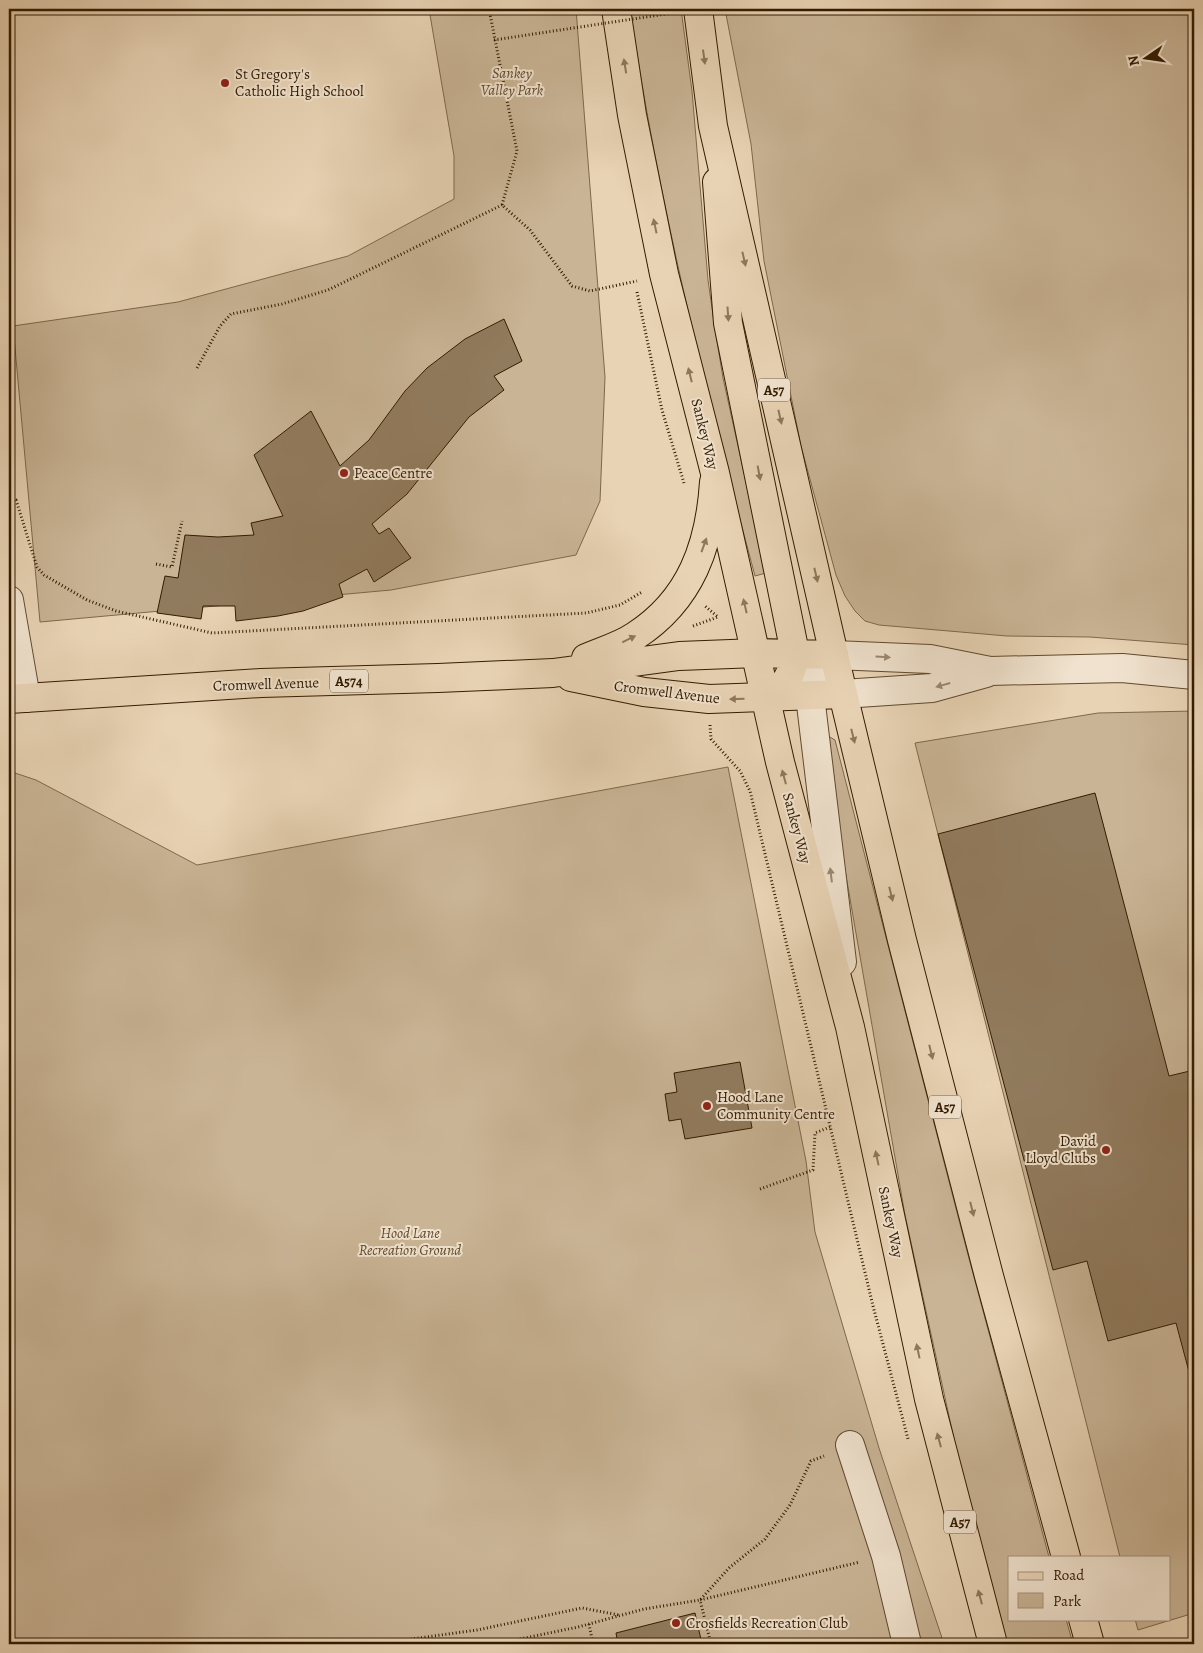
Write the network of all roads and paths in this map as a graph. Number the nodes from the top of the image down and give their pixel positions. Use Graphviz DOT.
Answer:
graph roads {
  1 [pos="490,9"];
  2 [pos="616,9"];
  3 [pos="698,9"];
  4 [pos="494,40"];
  5 [pos="713,126"];
  6 [pos="502,205"];
  7 [pos="664,274"];
  8 [pos="197,368"];
  9 [pos="715,473"];
  10 [pos="9,501"];
  11 [pos="182,521"];
  12 [pos="156,564"];
  13 [pos="649,586"];
  14 [pos="9,600"];
  15 [pos="757,653"];
  16 [pos="795,653"];
  17 [pos="834,655"];
  18 [pos="990,672"];
  19 [pos="553,673"];
  20 [pos="1194,675"];
  21 [pos="843,694"];
  22 [pos="810,696"];
  23 [pos="17,698"];
  24 [pos="765,698"];
  25 [pos="711,739"];
  26 [pos="850,1027"];
  27 [pos="830,1127"];
  28 [pos="760,1189"];
  29 [pos="850,1445"];
  30 [pos="910,1447"];
  31 [pos="886,1556"];
  32 [pos="1066,1556"];
  33 [pos="700,1600"];
  34 [pos="620,1615"];
  35 [pos="1083,1620"];
  36 [pos="589,1624"];
  37 [pos="376,1644"];
  38 [pos="496,1644"];
  39 [pos="593,1644"];
  40 [pos="711,1644"];
  41 [pos="907,1644"];
  42 [pos="993,1644"];
  43 [pos="1090,1644"];
  1 -- 4 [label="path"];
  7 -- 2 [label="main road, Sankey Way / A57, one-way"];
  3 -- 4 [label="path, bridge"];
  3 -- 5 [label="main road, A57, one-way"];
  4 -- 6 [label="path"];
  5 -- 16 [label="main road, A57, one-way"];
  5 -- 17 [label="main road, A57, one-way"];
  6 -- 7 [label="path"];
  6 -- 8 [label="path"];
  9 -- 7 [label="main road, Sankey Way / A57, one-way"];
  15 -- 9 [label="main road, Sankey Way / A57, one-way"];
  19 -- 9 [label="main road, A574, one-way"];
  10 -- 13 [label="path"];
  11 -- 12 [label="path"];
  14 -- 23 [label="street"];
  15 -- 16 [label="main road, Cromwell Avenue / A574"];
  15 -- 19 [label="main road, Cromwell Avenue / A574"];
  15 -- 24 [label="main road, Sankey Way / A57"];
  16 -- 17 [label="main road, Cromwell Avenue / A574"];
  16 -- 24 [label="main road, A57"];
  17 -- 18 [label="street, one-way"];
  17 -- 21 [label="main road, A57"];
  17 -- 22 [label="street, A57"];
  18 -- 20 [label="street"];
  18 -- 21 [label="street, one-way"];
  19 -- 23 [label="main road, Cromwell Avenue / A574"];
  24 -- 19 [label="main road, Cromwell Avenue / A574, one-way"];
  21 -- 22 [label="main road, Cromwell Avenue / A574"];
  21 -- 32 [label="main road, A57, one-way"];
  22 -- 24 [label="main road, Cromwell Avenue / A574"];
  26 -- 22 [label="street, A57, one-way"];
  26 -- 24 [label="main road, Sankey Way / A57, one-way"];
  25 -- 27 [label="path"];
  42 -- 26 [label="main road, Sankey Way / A57, one-way"];
  27 -- 28 [label="path"];
  27 -- 30 [label="path"];
  29 -- 31 [label="street"];
  29 -- 33 [label="path"];
  31 -- 33 [label="path"];
  31 -- 41 [label="street"];
  33 -- 34 [label="path"];
  33 -- 40 [label="path"];
  34 -- 36 [label="path"];
  34 -- 37 [label="path"];
  35 -- 43 [label="main road"];
  36 -- 38 [label="path"];
  36 -- 39 [label="path"];
}
